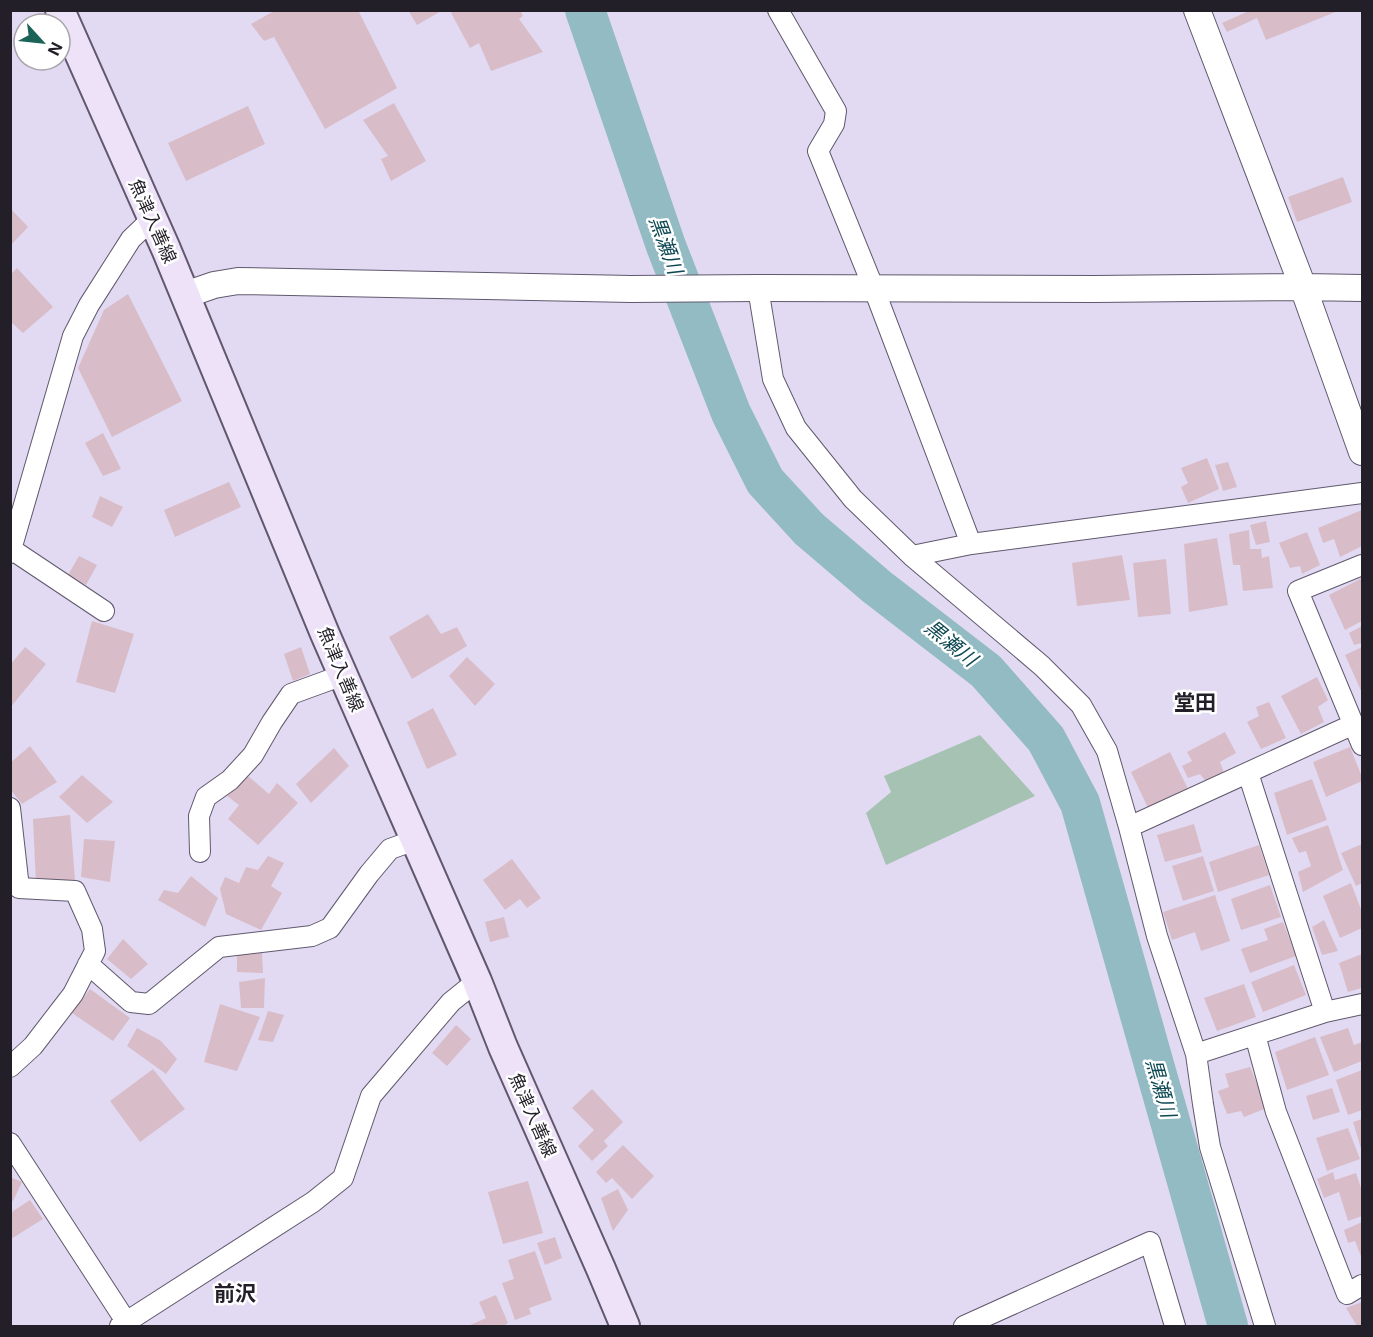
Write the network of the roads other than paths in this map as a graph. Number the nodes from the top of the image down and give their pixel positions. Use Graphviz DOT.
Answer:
graph roads {
  1 [pos="778,10"];
  2 [pos="1197,10"];
  3 [pos="61,11"];
  4 [pos="152,219"];
  5 [pos="1303,287"];
  6 [pos="758,288"];
  7 [pos="1362,288"];
  8 [pos="874,289"];
  9 [pos="185,295"];
  10 [pos="1362,452"];
  11 [pos="1362,493"];
  12 [pos="971,544"];
  13 [pos="11,551"];
  14 [pos="912,556"];
  15 [pos="1362,565"];
  16 [pos="104,611"];
  17 [pos="343,675"];
  18 [pos="1354,724"];
  19 [pos="1362,745"];
  20 [pos="1248,773"];
  21 [pos="10,808"];
  22 [pos="1129,827"];
  23 [pos="415,840"];
  24 [pos="200,852"];
  25 [pos="88,964"];
  26 [pos="477,981"];
  27 [pos="1362,1004"];
  28 [pos="1325,1012"];
  29 [pos="1254,1035"];
  30 [pos="1196,1054"];
  31 [pos="10,1067"];
  32 [pos="10,1143"];
  33 [pos="1362,1285"];
  34 [pos="125,1325"];
  35 [pos="625,1326"];
  36 [pos="964,1326"];
  37 [pos="1175,1326"];
  38 [pos="1265,1326"];
  1 -- 8 [label="street"];
  2 -- 5 [label="street"];
  3 -- 4 [label="main road, 魚津入善線"];
  4 -- 9 [label="main road, 魚津入善線"];
  4 -- 13 [label="street"];
  5 -- 7 [label="street"];
  5 -- 8 [label="street"];
  5 -- 10 [label="street"];
  6 -- 8 [label="street"];
  6 -- 9 [label="street"];
  6 -- 14 [label="street"];
  8 -- 12 [label="street"];
  9 -- 17 [label="main road, 魚津入善線"];
  11 -- 12 [label="street"];
  12 -- 14 [label="street"];
  13 -- 16 [label="street"];
  14 -- 22 [label="street"];
  15 -- 18 [label="street"];
  17 -- 23 [label="main road, 魚津入善線"];
  17 -- 24 [label="street"];
  18 -- 19 [label="street"];
  18 -- 20 [label="street"];
  20 -- 22 [label="street"];
  20 -- 28 [label="street"];
  21 -- 25 [label="street"];
  22 -- 30 [label="street"];
  23 -- 25 [label="street"];
  23 -- 26 [label="main road, 魚津入善線"];
  25 -- 31 [label="street"];
  26 -- 34 [label="street"];
  26 -- 35 [label="main road, 魚津入善線"];
  27 -- 28 [label="street"];
  28 -- 29 [label="street"];
  29 -- 30 [label="street"];
  29 -- 33 [label="street"];
  30 -- 38 [label="street"];
  32 -- 34 [label="street"];
  36 -- 37 [label="street"];
}
